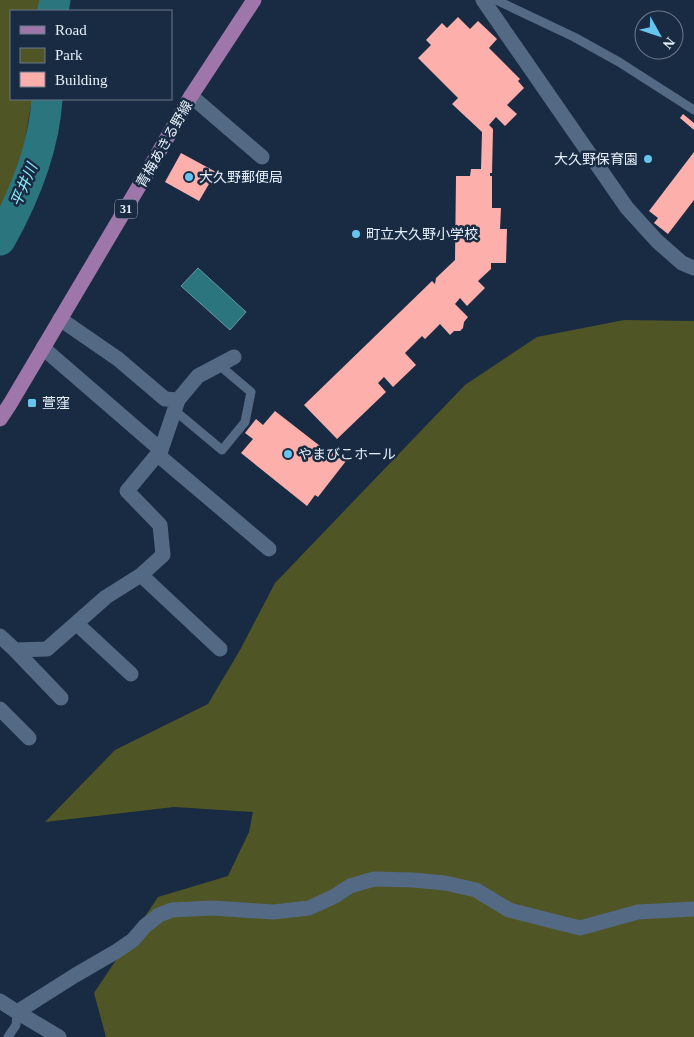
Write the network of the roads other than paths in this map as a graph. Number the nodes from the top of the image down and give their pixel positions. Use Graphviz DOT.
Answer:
graph roads {
  1 [pos="254,0"];
  2 [pos="483,0"];
  3 [pos="496,0"];
  4 [pos="191,96"];
  5 [pos="694,110"];
  6 [pos="262,158"];
  7 [pos="694,268"];
  8 [pos="60,319"];
  9 [pos="43,348"];
  10 [pos="234,357"];
  11 [pos="219,365"];
  12 [pos="176,405"];
  13 [pos="0,419"];
  14 [pos="159,453"];
  15 [pos="269,549"];
  16 [pos="141,575"];
  17 [pos="76,623"];
  18 [pos="0,636"];
  19 [pos="220,649"];
  20 [pos="15,650"];
  21 [pos="130,674"];
  22 [pos="61,698"];
  23 [pos="0,709"];
  24 [pos="29,738"];
  25 [pos="694,909"];
  26 [pos="0,1001"];
  27 [pos="17,1012"];
  28 [pos="8,1037"];
  29 [pos="59,1037"];
  1 -- 4 [label="main road, 青梅あきる野線 / 31"];
  2 -- 7 [label="street"];
  3 -- 5 [label="lane"];
  4 -- 6 [label="street"];
  4 -- 8 [label="main road, 青梅あきる野線 / 31"];
  8 -- 9 [label="main road, 青梅あきる野線 / 31"];
  8 -- 12 [label="street"];
  9 -- 13 [label="main road, 青梅あきる野線 / 31"];
  9 -- 14 [label="street"];
  10 -- 11 [label="street"];
  11 -- 12 [label="street"];
  11 -- 12 [label="lane"];
  12 -- 14 [label="street"];
  14 -- 15 [label="street"];
  14 -- 16 [label="street"];
  16 -- 17 [label="street"];
  16 -- 19 [label="street"];
  17 -- 20 [label="street"];
  17 -- 21 [label="street"];
  18 -- 20 [label="street"];
  20 -- 22 [label="street"];
  23 -- 24 [label="street"];
  25 -- 27 [label="street"];
  26 -- 27 [label="street"];
  27 -- 28 [label="lane"];
  27 -- 29 [label="street"];
}
